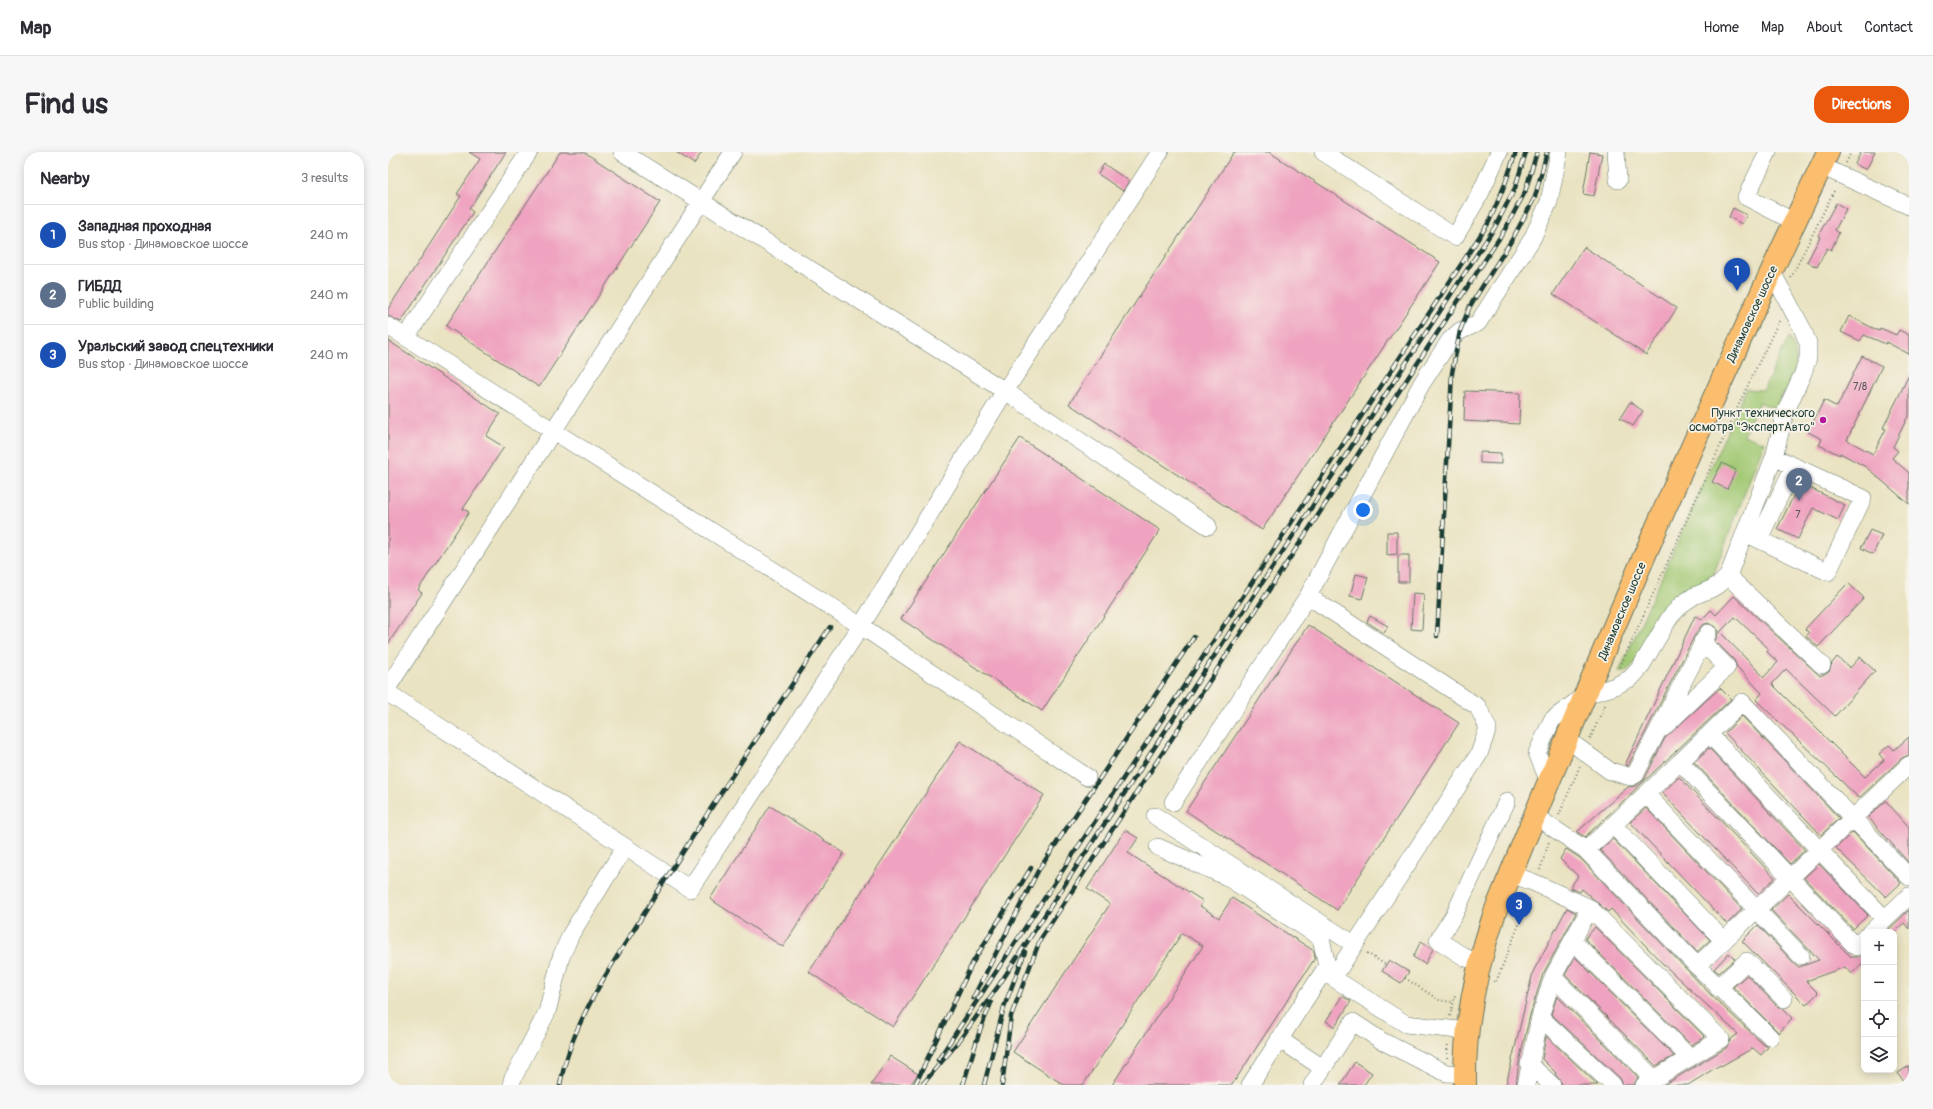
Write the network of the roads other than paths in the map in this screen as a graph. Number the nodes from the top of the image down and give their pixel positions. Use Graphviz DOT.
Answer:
graph roads {
  1 [pos="530,152"];
  2 [pos="622,152"];
  3 [pos="733,152"];
  4 [pos="1160,152"];
  5 [pos="1323,152"];
  6 [pos="1499,152"];
  7 [pos="1560,152"];
  8 [pos="1616,152"];
  9 [pos="1768,152"];
  10 [pos="1825,159"];
  11 [pos="1618,180"];
  12 [pos="701,201"];
  13 [pos="1909,206"];
  14 [pos="1795,222"];
  15 [pos="1772,272"];
  16 [pos="388,326"];
  17 [pos="406,337"];
  18 [pos="1005,392"];
  19 [pos="554,432"];
  20 [pos="1774,457"];
  21 [pos="1794,466"];
  22 [pos="1208,526"];
  23 [pos="1752,536"];
  24 [pos="1728,576"];
  25 [pos="1308,596"];
  26 [pos="861,626"];
  27 [pos="1822,665"];
  28 [pos="388,687"];
  29 [pos="388,693"];
  30 [pos="1586,695"];
  31 [pos="1709,734"];
  32 [pos="1654,737"];
  33 [pos="1568,740"];
  34 [pos="1680,762"];
  35 [pos="1909,765"];
  36 [pos="1087,777"];
  37 [pos="1550,782"];
  38 [pos="1646,794"];
  39 [pos="1507,801"];
  40 [pos="1173,802"];
  41 [pos="1155,816"];
  42 [pos="1535,816"];
  43 [pos="1853,818"];
  44 [pos="1613,825"];
  45 [pos="625,847"];
  46 [pos="1158,847"];
  47 [pos="1586,850"];
  48 [pos="1820,850"];
  49 [pos="1511,874"];
  50 [pos="1909,877"];
  51 [pos="1790,878"];
  52 [pos="1909,896"];
  53 [pos="1590,908"];
  54 [pos="1756,910"];
  55 [pos="1885,918"];
  56 [pos="1874,929"];
  57 [pos="1572,940"];
  58 [pos="1724,941"];
  59 [pos="1861,941"];
  60 [pos="1355,945"];
  61 [pos="1801,956"];
  62 [pos="1697,966"];
  63 [pos="1478,970"];
  64 [pos="1553,977"];
  65 [pos="1718,988"];
  66 [pos="1784,999"];
  67 [pos="1540,1017"];
  68 [pos="1457,1031"];
  69 [pos="1770,1037"];
  70 [pos="1279,1039"];
  71 [pos="1690,1058"];
  72 [pos="1529,1064"];
  73 [pos="1324,1068"];
  74 [pos="1459,1078"];
  75 [pos="1649,1082"];
  76 [pos="512,1085"];
  77 [pos="1250,1085"];
  78 [pos="1312,1085"];
  79 [pos="1526,1085"];
  80 [pos="1552,1085"];
  81 [pos="1612,1085"];
  1 -- 17 [label="lane"];
  2 -- 12 [label="lane"];
  3 -- 12 [label="lane"];
  4 -- 18 [label="lane"];
  5 -- 6 [label="lane"];
  7 -- 25 [label="lane"];
  8 -- 11 [label="lane"];
  9 -- 14 [label="lane"];
  10 -- 13 [label="lane"];
  10 -- 14 [label="main road, Динамовское шоссе"];
  12 -- 18 [label="lane"];
  12 -- 19 [label="lane"];
  14 -- 15 [label="main road, Динамовское шоссе"];
  15 -- 20 [label="lane"];
  15 -- 30 [label="main road, Динамовское шоссе"];
  16 -- 17 [label="lane"];
  17 -- 19 [label="lane"];
  18 -- 22 [label="lane"];
  18 -- 26 [label="lane"];
  19 -- 26 [label="lane"];
  19 -- 28 [label="lane"];
  20 -- 21 [label="lane"];
  20 -- 23 [label="lane"];
  21 -- 23 [label="lane"];
  21 -- 23 [label="lane"];
  23 -- 24 [label="lane"];
  24 -- 27 [label="lane"];
  24 -- 30 [label="lane"];
  25 -- 40 [label="lane"];
  25 -- 60 [label="lane"];
  26 -- 36 [label="lane"];
  26 -- 45 [label="lane"];
  29 -- 45 [label="lane"];
  30 -- 33 [label="main road, Динамовское шоссе"];
  30 -- 37 [label="lane"];
  31 -- 34 [label="lane"];
  31 -- 43 [label="lane"];
  31 -- 48 [label="lane"];
  32 -- 32 [label="lane"];
  32 -- 33 [label="lane"];
  33 -- 37 [label="main road, Динамовское шоссе"];
  34 -- 38 [label="lane"];
  34 -- 51 [label="lane"];
  35 -- 43 [label="lane"];
  37 -- 42 [label="main road, Динамовское шоссе"];
  38 -- 44 [label="lane"];
  38 -- 54 [label="lane"];
  39 -- 63 [label="lane"];
  41 -- 60 [label="lane"];
  42 -- 47 [label="lane"];
  42 -- 49 [label="main road, Динамовское шоссе"];
  43 -- 48 [label="lane"];
  43 -- 50 [label="lane"];
  44 -- 47 [label="lane"];
  44 -- 58 [label="lane"];
  45 -- 76 [label="lane"];
  46 -- 70 [label="lane"];
  47 -- 62 [label="lane"];
  48 -- 51 [label="lane"];
  48 -- 55 [label="lane"];
  49 -- 53 [label="lane"];
  49 -- 63 [label="main road, Динамовское шоссе"];
  51 -- 54 [label="lane"];
  51 -- 59 [label="lane"];
  52 -- 55 [label="lane"];
  53 -- 57 [label="lane"];
  53 -- 71 [label="lane"];
  54 -- 58 [label="lane"];
  54 -- 61 [label="lane"];
  55 -- 56 [label="lane"];
  57 -- 64 [label="lane"];
  57 -- 71 [label="lane"];
  58 -- 62 [label="lane"];
  60 -- 68 [label="lane"];
  62 -- 65 [label="lane"];
  63 -- 68 [label="main road, Динамовское шоссе"];
  64 -- 67 [label="lane"];
  64 -- 75 [label="lane"];
  65 -- 66 [label="lane"];
  65 -- 69 [label="lane"];
  67 -- 72 [label="lane"];
  67 -- 81 [label="lane"];
  68 -- 74 [label="main road, Динамовское шоссе"];
  70 -- 73 [label="lane"];
  70 -- 77 [label="lane"];
  71 -- 75 [label="lane"];
  72 -- 79 [label="lane"];
  72 -- 80 [label="lane"];
  73 -- 74 [label="lane"];
  73 -- 78 [label="lane"];
}
